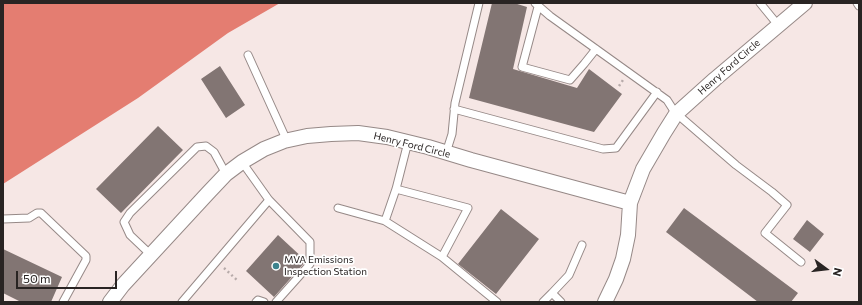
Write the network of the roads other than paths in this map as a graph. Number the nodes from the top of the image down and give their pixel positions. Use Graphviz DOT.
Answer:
graph roads {
  1 [pos="479,3"];
  2 [pos="760,3"];
  3 [pos="805,3"];
  4 [pos="857,3"];
  5 [pos="537,5"];
  6 [pos="859,6"];
  7 [pos="778,25"];
  8 [pos="596,49"];
  9 [pos="248,55"];
  10 [pos="657,92"];
  11 [pos="454,109"];
  12 [pos="677,114"];
  13 [pos="286,141"];
  14 [pos="408,142"];
  15 [pos="446,153"];
  16 [pos="242,162"];
  17 [pos="226,174"];
  18 [pos="396,189"];
  19 [pos="269,200"];
  20 [pos="630,203"];
  21 [pos="338,208"];
  22 [pos="3,220"];
  23 [pos="385,221"];
  24 [pos="582,245"];
  25 [pos="151,255"];
  26 [pos="442,257"];
  27 [pos="801,262"];
  28 [pos="552,293"];
  29 [pos="64,302"];
  30 [pos="110,302"];
  31 [pos="182,302"];
  32 [pos="256,302"];
  33 [pos="264,302"];
  34 [pos="276,302"];
  35 [pos="497,302"];
  36 [pos="543,302"];
  37 [pos="561,302"];
  38 [pos="605,302"];
  1 -- 11 [label="lane"];
  2 -- 7 [label="lane"];
  3 -- 7 [label="street, Henry Ford Circle"];
  4 -- 6 [label="lane"];
  5 -- 8 [label="lane"];
  5 -- 8 [label="lane"];
  7 -- 12 [label="street, Henry Ford Circle"];
  8 -- 10 [label="lane"];
  9 -- 13 [label="lane"];
  10 -- 11 [label="lane"];
  10 -- 12 [label="lane"];
  11 -- 15 [label="lane"];
  12 -- 20 [label="street, Henry Ford Circle"];
  12 -- 27 [label="lane"];
  13 -- 14 [label="street, Henry Ford Circle"];
  13 -- 16 [label="street, Henry Ford Circle"];
  14 -- 15 [label="street, Henry Ford Circle"];
  14 -- 18 [label="lane"];
  15 -- 20 [label="street, Henry Ford Circle"];
  16 -- 17 [label="street, Henry Ford Circle"];
  16 -- 19 [label="lane"];
  17 -- 25 [label="street, Henry Ford Circle"];
  17 -- 25 [label="lane"];
  18 -- 23 [label="lane"];
  18 -- 26 [label="lane"];
  19 -- 31 [label="lane"];
  19 -- 34 [label="lane"];
  20 -- 38 [label="street, Henry Ford Circle"];
  21 -- 23 [label="lane"];
  22 -- 29 [label="lane"];
  23 -- 26 [label="lane"];
  24 -- 28 [label="lane"];
  25 -- 30 [label="street, Henry Ford Circle"];
  26 -- 35 [label="lane"];
  28 -- 36 [label="lane"];
  28 -- 37 [label="lane"];
  32 -- 33 [label="lane"];
}
